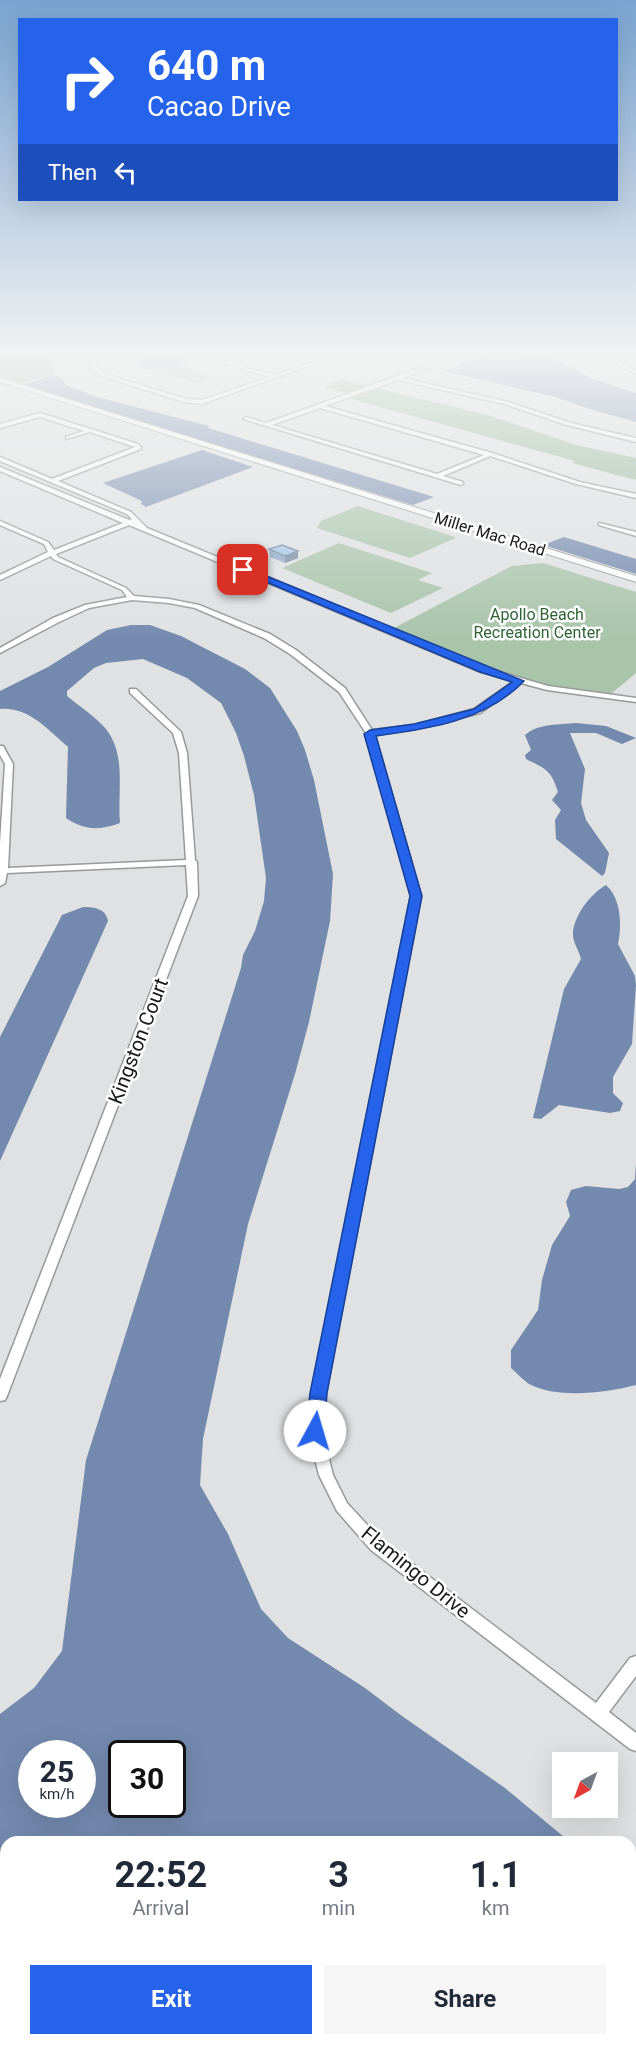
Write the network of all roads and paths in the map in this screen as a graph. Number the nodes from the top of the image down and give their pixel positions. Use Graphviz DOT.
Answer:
graph roads {
  1 [pos="130,451"];
  2 [pos="228,451"];
  3 [pos="356,451"];
  4 [pos="481,451"];
  5 [pos="490,454"];
  6 [pos="0,459"];
  7 [pos="0,469"];
  8 [pos="438,476"];
  9 [pos="52,481"];
  10 [pos="461,483"];
  11 [pos="636,496"];
  12 [pos="133,521"];
  13 [pos="601,524"];
  14 [pos="2,526"];
  15 [pos="636,534"];
  16 [pos="52,553"];
  17 [pos="0,578"];
  18 [pos="636,579"];
  19 [pos="132,598"];
  20 [pos="0,651"];
  21 [pos="519,681"];
  22 [pos="132,691"];
  23 [pos="636,700"];
  24 [pos="370,734"];
  25 [pos="0,748"];
  26 [pos="192,862"];
  27 [pos="2,870"];
  28 [pos="0,883"];
  29 [pos="0,1396"];
  30 [pos="636,1663"];
  31 [pos="598,1714"];
  32 [pos="636,1743"];
  1 -- 9 [label="street"];
  2 -- 18 [label="street, Miller Mac Road"];
  3 -- 8 [label="street"];
  4 -- 5 [label="street"];
  5 -- 8 [label="street"];
  5 -- 11 [label="street"];
  6 -- 9 [label="street"];
  7 -- 12 [label="street"];
  8 -- 10 [label="street"];
  9 -- 12 [label="street"];
  12 -- 16 [label="street"];
  12 -- 21 [label="street"];
  13 -- 15 [label="street"];
  14 -- 16 [label="street"];
  16 -- 17 [label="street"];
  16 -- 19 [label="street"];
  19 -- 20 [label="street, Flamingo Drive"];
  19 -- 24 [label="street, Flamingo Drive"];
  21 -- 23 [label="street"];
  21 -- 24 [label="street"];
  22 -- 26 [label="street, Kingston Court"];
  24 -- 31 [label="street, Flamingo Drive"];
  25 -- 27 [label="street"];
  26 -- 27 [label="street"];
  26 -- 29 [label="street, Kingston Court"];
  27 -- 28 [label="street"];
  30 -- 31 [label="street"];
  31 -- 32 [label="street, Flamingo Drive"];
}
